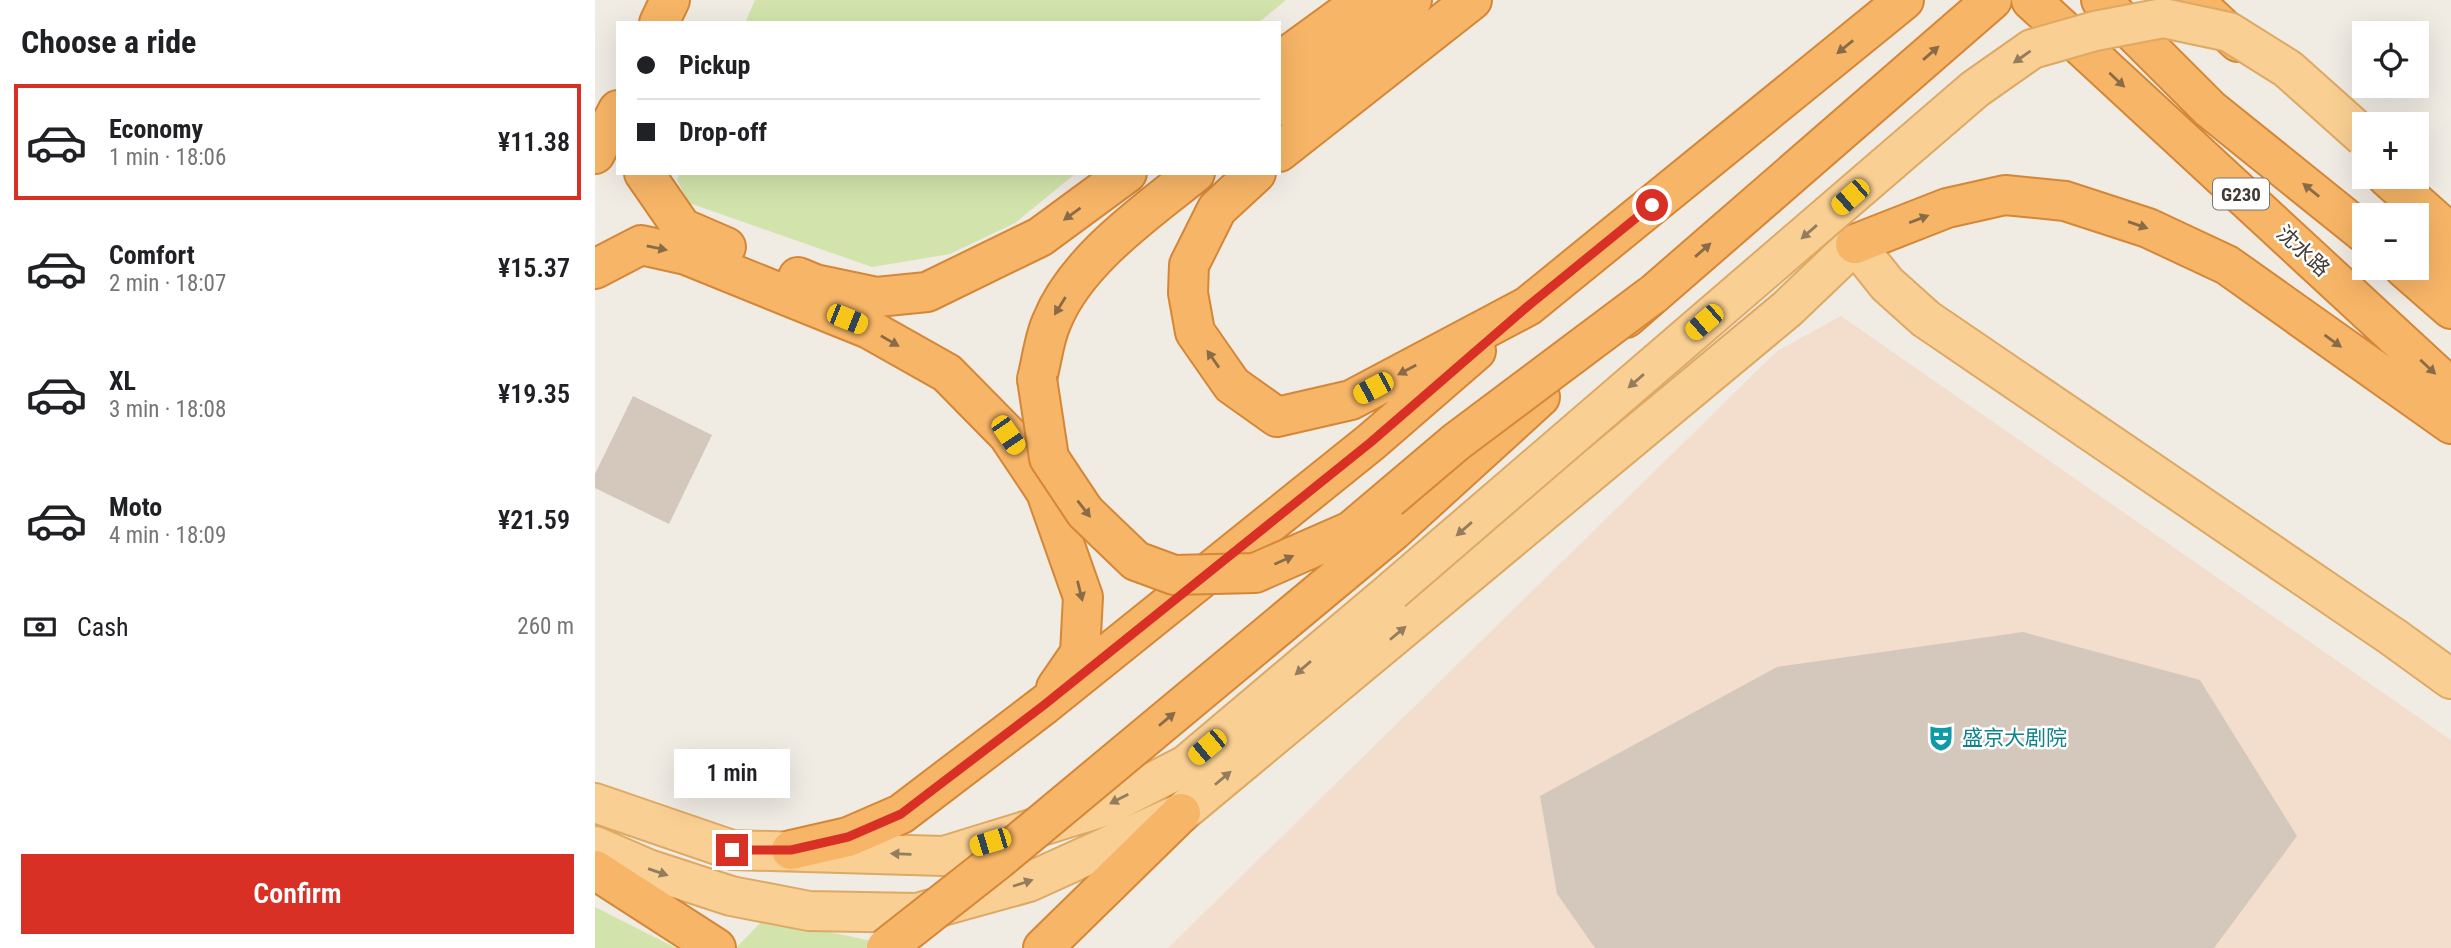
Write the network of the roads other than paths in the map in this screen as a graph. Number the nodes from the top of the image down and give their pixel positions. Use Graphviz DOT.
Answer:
graph roads {
  1 [pos="670,0"];
  2 [pos="1364,0"];
  3 [pos="1412,0"];
  4 [pos="1472,0"];
  5 [pos="1991,0"];
  6 [pos="2031,0"];
  7 [pos="2101,0"];
  8 [pos="1901,2"];
  9 [pos="2201,3"];
  10 [pos="660,21"];
  11 [pos="1281,61"];
  12 [pos="1281,104"];
  13 [pos="616,114"];
  14 [pos="2352,126"];
  15 [pos="2352,145"];
  16 [pos="1281,150"];
  17 [pos="595,154"];
  18 [pos="645,175"];
  19 [pos="1124,175"];
  20 [pos="1192,175"];
  21 [pos="1254,175"];
  22 [pos="2400,189"];
  23 [pos="2422,189"];
  24 [pos="2451,215"];
  25 [pos="2352,222"];
  26 [pos="2451,234"];
  27 [pos="1855,244"];
  28 [pos="2429,260"];
  29 [pos="595,270"];
  30 [pos="2451,270"];
  31 [pos="2418,280"];
  32 [pos="1652,295"];
  33 [pos="1528,306"];
  34 [pos="2451,309"];
  35 [pos="2451,388"];
  36 [pos="2451,424"];
  37 [pos="2451,679"];
  38 [pos="1044,705"];
  39 [pos="595,803"];
  40 [pos="1181,813"];
  41 [pos="595,846"];
  42 [pos="791,850"];
  43 [pos="595,870"];
  44 [pos="716,948"];
  45 [pos="886,948"];
  46 [pos="1043,948"];
  1 -- 10 [label="highway"];
  2 -- 11 [label="highway"];
  3 -- 12 [label="highway"];
  4 -- 16 [label="highway"];
  32 -- 5 [label="highway, one-way"];
  6 -- 35 [label="highway, 沈水路 / G230, one-way"];
  25 -- 7 [label="highway, G230, one-way"];
  8 -- 33 [label="highway, one-way"];
  9 -- 15 [label="highway"];
  13 -- 17 [label="highway"];
  14 -- 42 [label="main road, one-way, bridge"];
  19 -- 18 [label="highway, one-way"];
  20 -- 32 [label="highway, one-way, bridge"];
  33 -- 21 [label="highway, one-way"];
  22 -- 26 [label="highway"];
  23 -- 24 [label="main road"];
  27 -- 36 [label="highway, one-way"];
  27 -- 37 [label="main road"];
  40 -- 27 [label="main road, one-way"];
  28 -- 30 [label="highway"];
  29 -- 38 [label="highway, one-way"];
  31 -- 34 [label="highway"];
  45 -- 32 [label="highway, one-way, bridge"];
  33 -- 38 [label="highway"];
  38 -- 42 [label="highway"];
  39 -- 42 [label="main road"];
  41 -- 40 [label="main road, one-way"];
  40 -- 46 [label="highway"];
  43 -- 44 [label="highway"];
}
